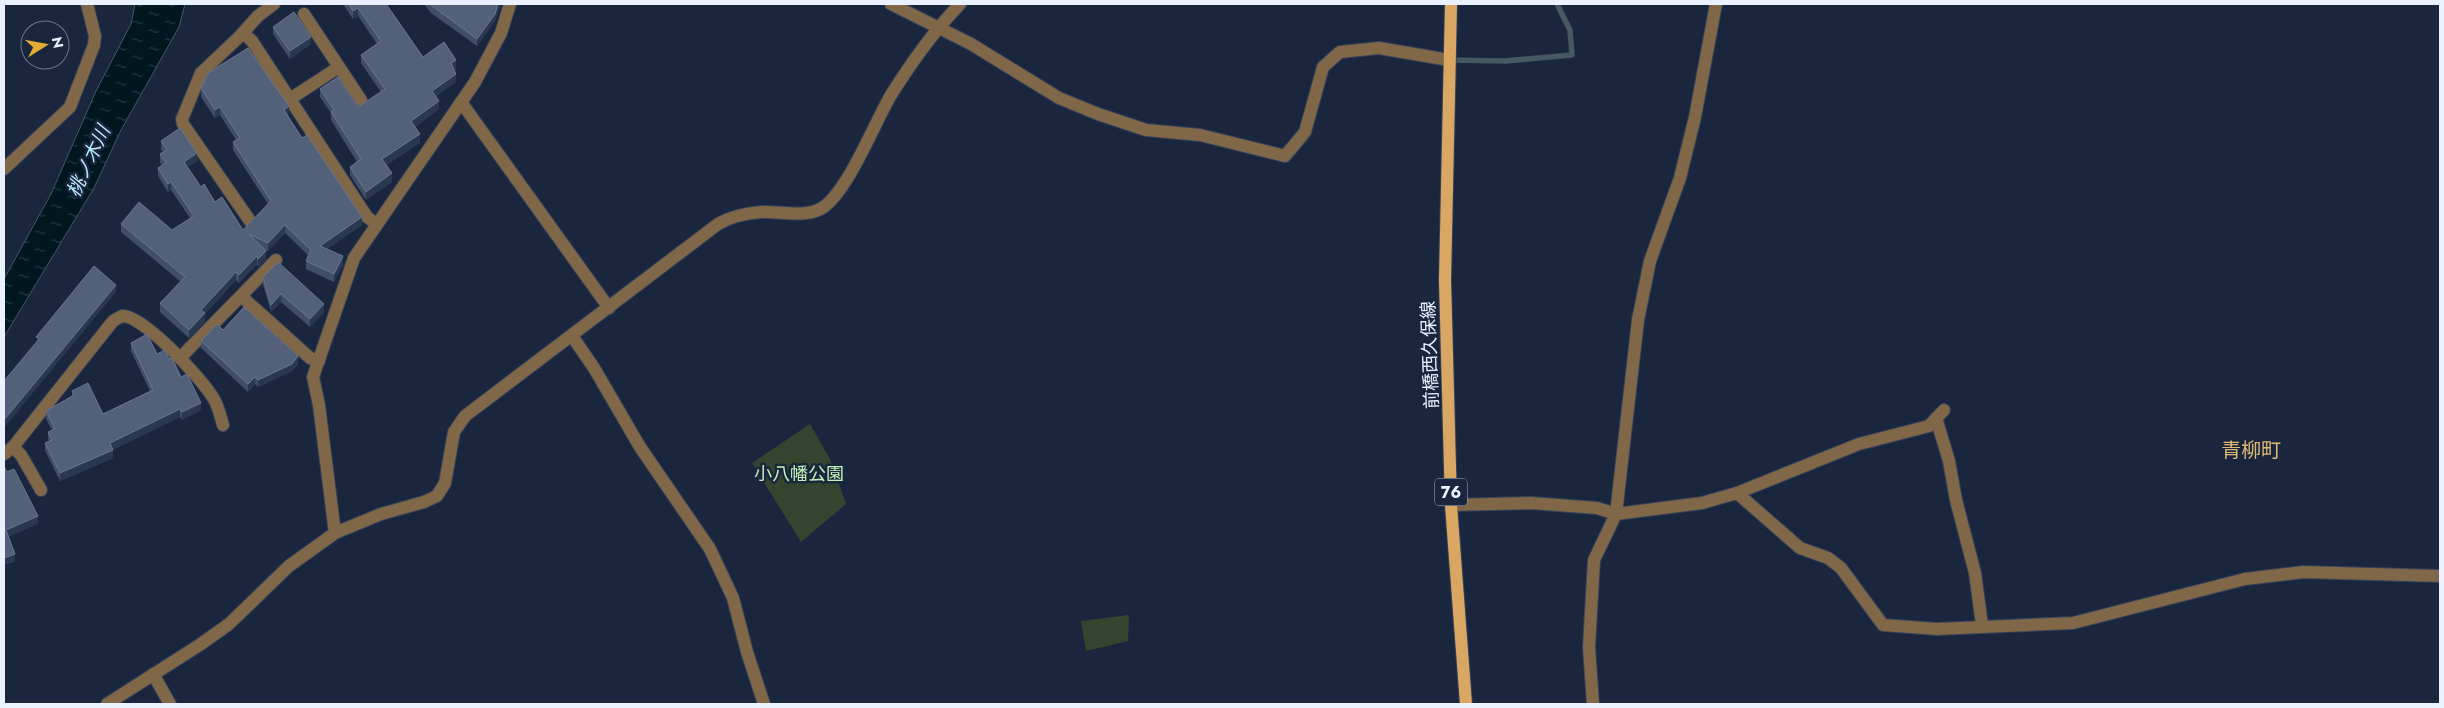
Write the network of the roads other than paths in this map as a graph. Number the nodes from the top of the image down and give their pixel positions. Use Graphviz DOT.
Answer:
graph roads {
  1 [pos="87,4"];
  2 [pos="274,4"];
  3 [pos="510,4"];
  4 [pos="891,4"];
  5 [pos="960,4"];
  6 [pos="1450,4"];
  7 [pos="1716,4"];
  8 [pos="304,14"];
  9 [pos="939,26"];
  10 [pos="243,33"];
  11 [pos="1448,60"];
  12 [pos="339,67"];
  13 [pos="290,99"];
  14 [pos="361,100"];
  15 [pos="461,102"];
  16 [pos="4,169"];
  17 [pos="250,221"];
  18 [pos="376,223"];
  19 [pos="276,260"];
  20 [pos="241,296"];
  21 [pos="610,308"];
  22 [pos="572,336"];
  23 [pos="180,358"];
  24 [pos="319,361"];
  25 [pos="224,425"];
  26 [pos="8,451"];
  27 [pos="41,490"];
  28 [pos="1737,493"];
  29 [pos="1452,506"];
  30 [pos="1616,514"];
  31 [pos="335,533"];
  32 [pos="2440,576"];
  33 [pos="1982,625"];
  34 [pos="153,674"];
  35 [pos="107,704"];
  36 [pos="170,704"];
  37 [pos="764,704"];
  38 [pos="1466,704"];
  39 [pos="1593,704"];
  1 -- 16 [label="street"];
  2 -- 10 [label="street"];
  3 -- 15 [label="street"];
  4 -- 9 [label="street"];
  5 -- 9 [label="street"];
  6 -- 11 [label="main road, 前橋西久保線 / 76"];
  7 -- 30 [label="street"];
  8 -- 12 [label="street"];
  9 -- 11 [label="street"];
  9 -- 21 [label="street"];
  10 -- 13 [label="street"];
  10 -- 17 [label="street"];
  11 -- 29 [label="main road, 前橋西久保線 / 76"];
  12 -- 13 [label="street"];
  12 -- 14 [label="street"];
  13 -- 18 [label="street"];
  15 -- 18 [label="street"];
  15 -- 21 [label="street"];
  18 -- 24 [label="street"];
  19 -- 20 [label="street"];
  20 -- 23 [label="street"];
  20 -- 24 [label="street"];
  21 -- 22 [label="street"];
  22 -- 31 [label="street"];
  22 -- 37 [label="street"];
  23 -- 25 [label="street"];
  23 -- 26 [label="street"];
  24 -- 31 [label="street"];
  26 -- 27 [label="street"];
  28 -- 30 [label="street"];
  28 -- 33 [label="street"];
  28 -- 33 [label="street"];
  29 -- 30 [label="street"];
  29 -- 38 [label="main road, 前橋西久保線 / 76"];
  30 -- 39 [label="street"];
  31 -- 34 [label="street"];
  32 -- 33 [label="street"];
  34 -- 35 [label="street"];
  34 -- 36 [label="street"];
}
